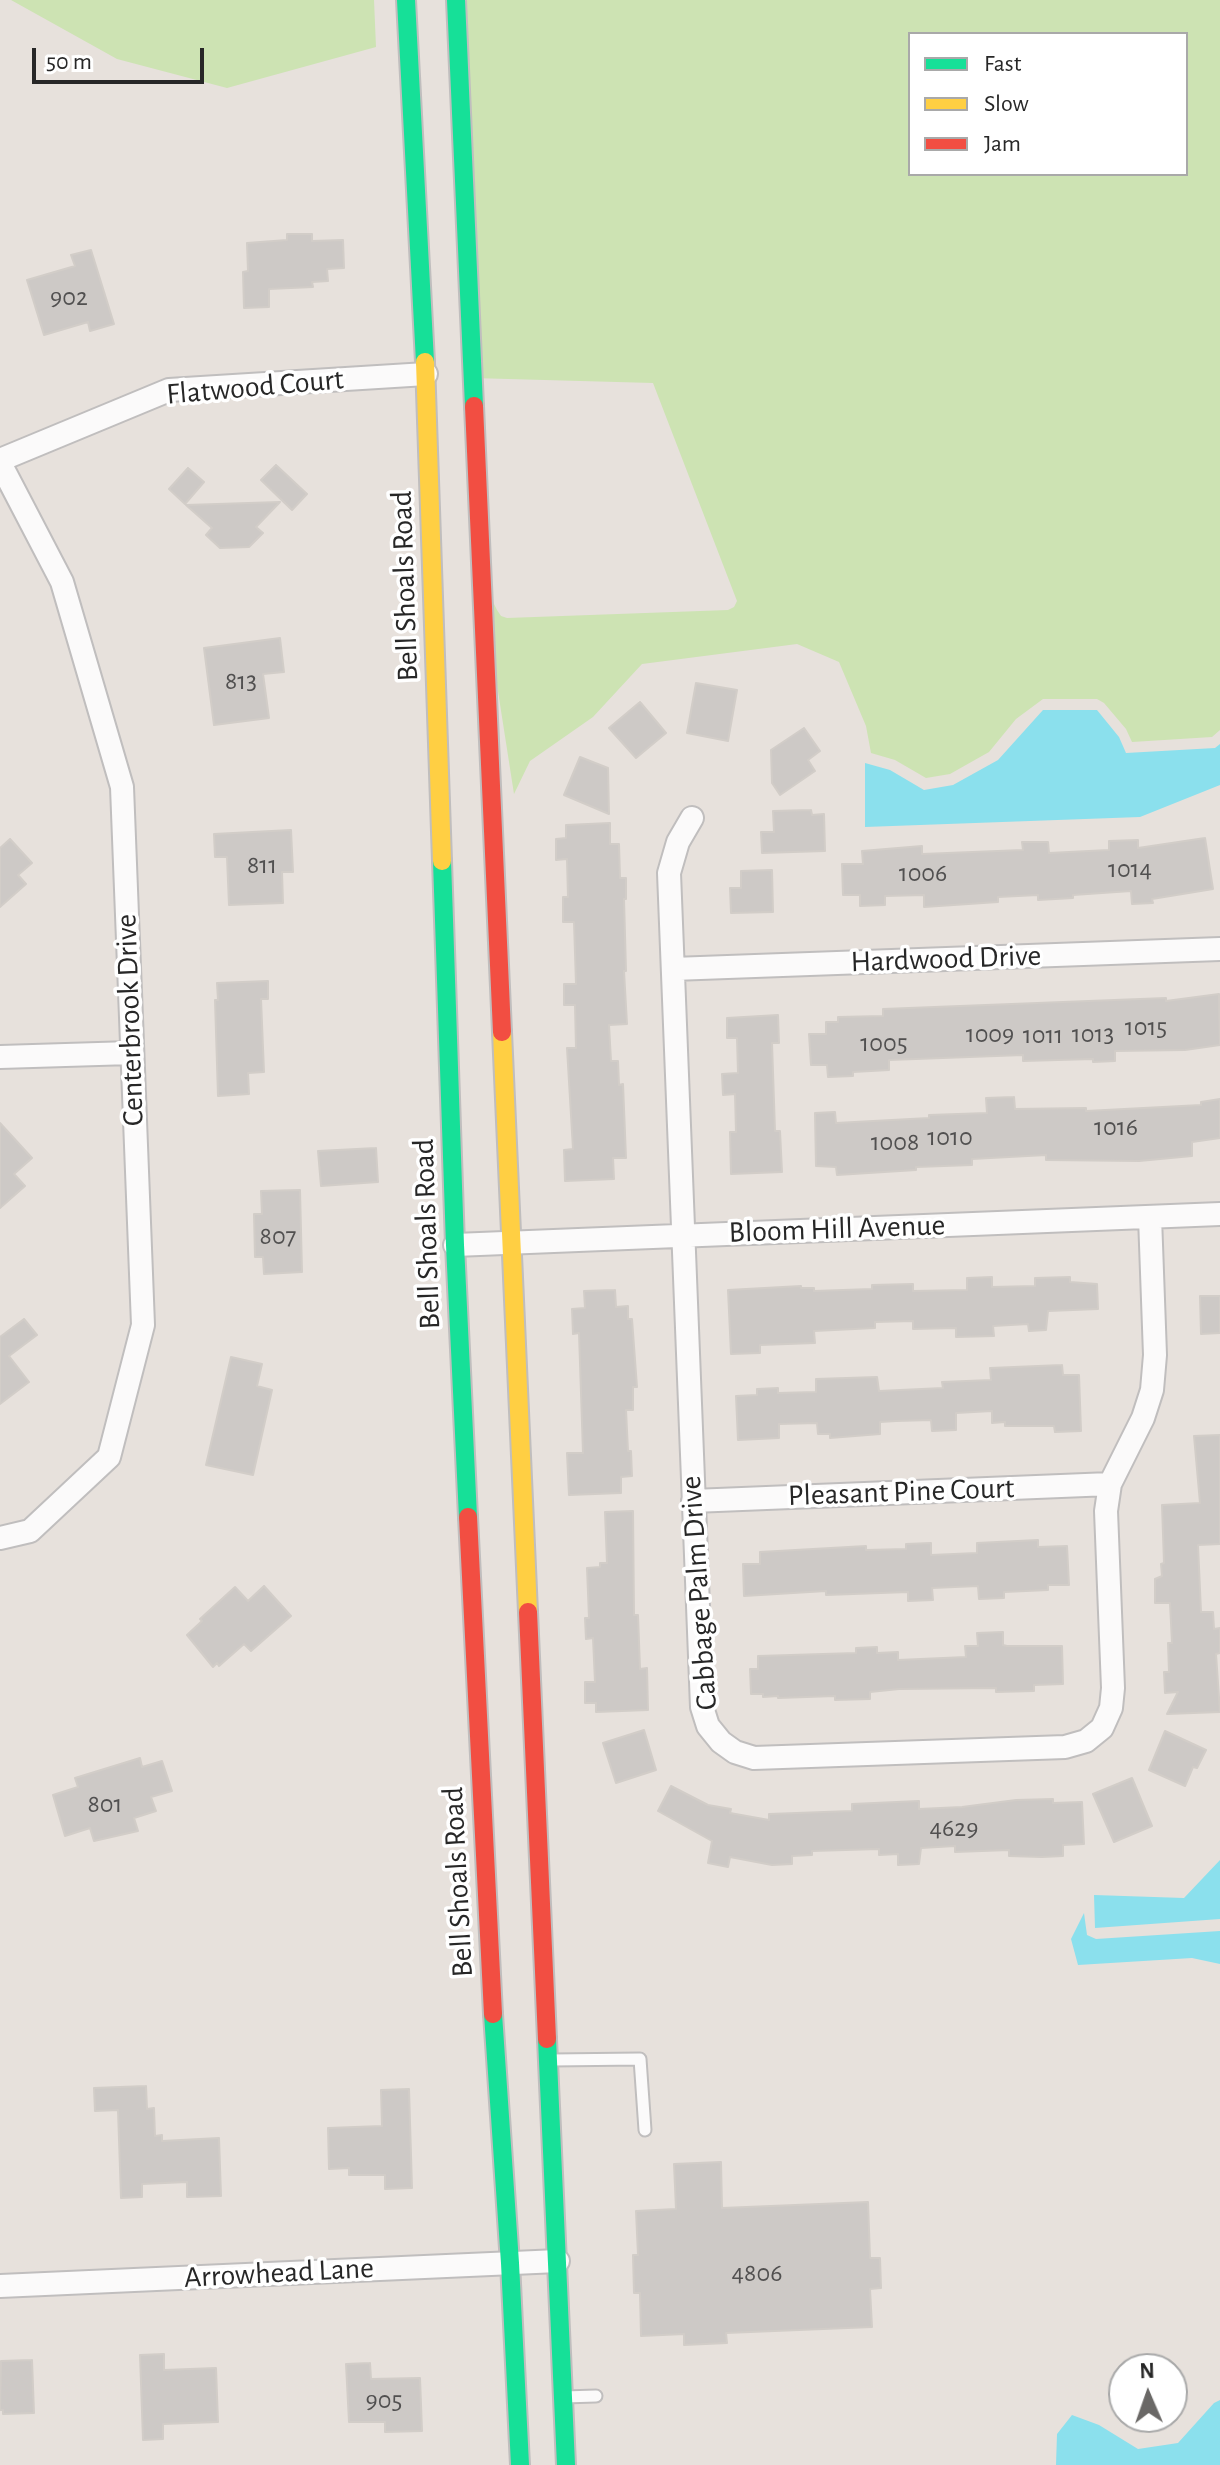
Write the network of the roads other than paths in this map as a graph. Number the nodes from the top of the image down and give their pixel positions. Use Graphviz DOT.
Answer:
graph roads {
  1 [pos="406,0"];
  2 [pos="456,0"];
  3 [pos="426,374"];
  4 [pos="0,462"];
  5 [pos="692,818"];
  6 [pos="1220,949"];
  7 [pos="673,969"];
  8 [pos="131,1053"];
  9 [pos="0,1057"];
  10 [pos="1220,1214"];
  11 [pos="1150,1217"];
  12 [pos="683,1235"];
  13 [pos="512,1242"];
  14 [pos="455,1245"];
  15 [pos="1110,1484"];
  16 [pos="693,1501"];
  17 [pos="0,1538"];
  18 [pos="548,2060"];
  19 [pos="645,2130"];
  20 [pos="558,2261"];
  21 [pos="510,2263"];
  22 [pos="0,2286"];
  23 [pos="596,2396"];
  24 [pos="564,2397"];
  25 [pos="520,2465"];
  26 [pos="566,2465"];
  1 -- 3 [label="main road, Bell Shoals Road"];
  2 -- 13 [label="main road"];
  3 -- 4 [label="street, Flatwood Court"];
  3 -- 14 [label="main road, Bell Shoals Road"];
  4 -- 8 [label="street, Centerbrook Drive"];
  5 -- 7 [label="street, Cabbage Palm Drive"];
  6 -- 7 [label="street, Hardwood Drive"];
  7 -- 12 [label="street, Cabbage Palm Drive"];
  8 -- 9 [label="street"];
  8 -- 17 [label="street, Centerbrook Drive"];
  10 -- 11 [label="street, Bloom Hill Avenue"];
  11 -- 12 [label="street, Bloom Hill Avenue"];
  11 -- 15 [label="street, Cabbage Palm Drive"];
  12 -- 13 [label="street, Bloom Hill Avenue"];
  12 -- 16 [label="street, Cabbage Palm Drive"];
  13 -- 14 [label="street, Bloom Hill Avenue"];
  13 -- 18 [label="main road"];
  14 -- 21 [label="main road, Bell Shoals Road"];
  15 -- 16 [label="street, Pleasant Pine Court"];
  15 -- 16 [label="street, Cabbage Palm Drive"];
  18 -- 19 [label="lane"];
  18 -- 20 [label="main road"];
  20 -- 21 [label="street, Arrowhead Lane"];
  20 -- 24 [label="main road"];
  21 -- 22 [label="street, Arrowhead Lane"];
  21 -- 25 [label="main road, Bell Shoals Road"];
  23 -- 24 [label="lane"];
  24 -- 26 [label="main road"];
}
